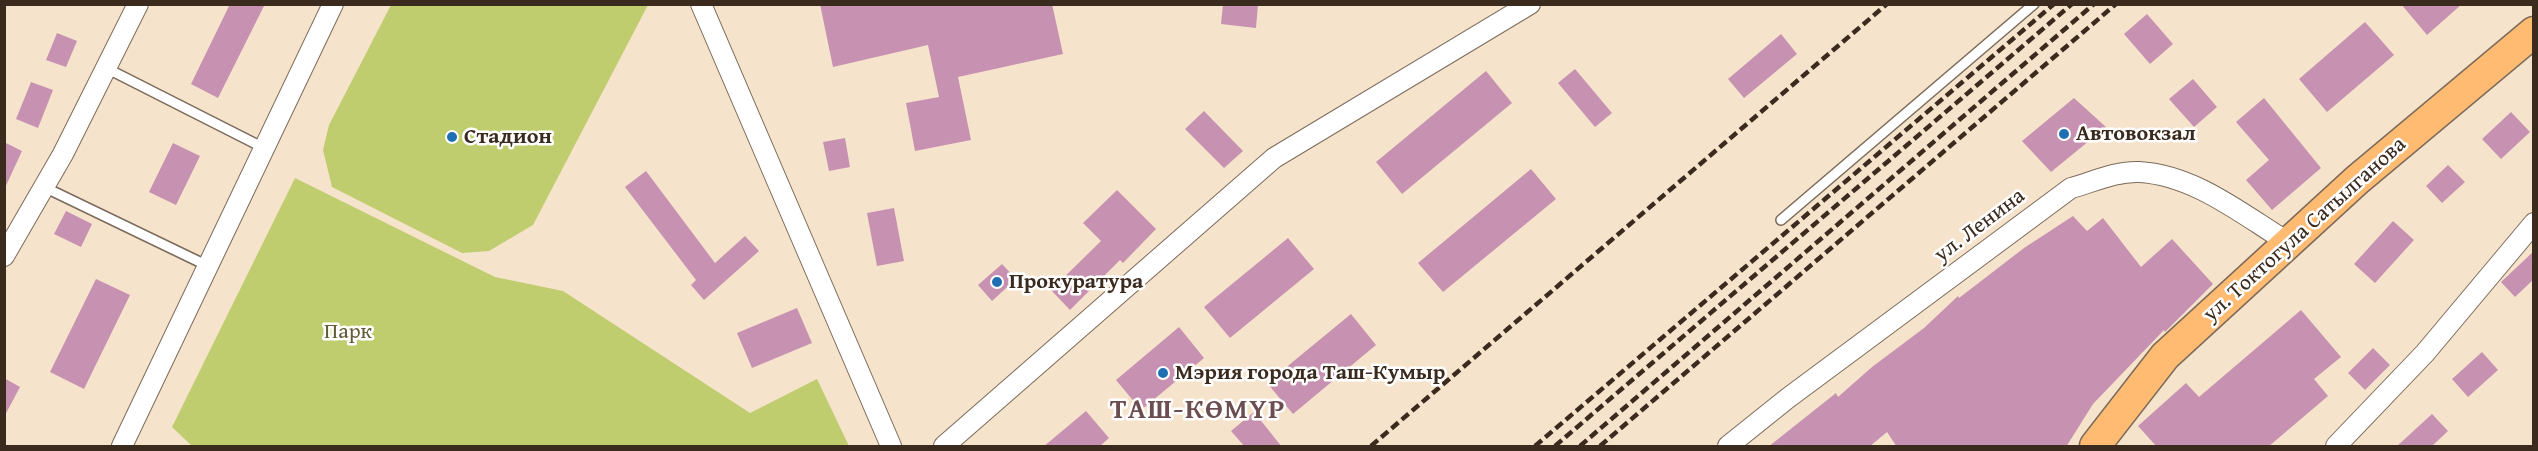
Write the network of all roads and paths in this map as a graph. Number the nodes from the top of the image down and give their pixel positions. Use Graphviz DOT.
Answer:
graph roads {
  1 [pos="138,4"];
  2 [pos="333,4"];
  3 [pos="701,4"];
  4 [pos="1530,4"];
  5 [pos="2034,4"];
  6 [pos="2534,32"];
  7 [pos="106,68"];
  8 [pos="264,148"];
  9 [pos="44,187"];
  10 [pos="1781,220"];
  11 [pos="2532,228"];
  12 [pos="2289,243"];
  13 [pos="4,256"];
  14 [pos="208,266"];
  15 [pos="122,447"];
  16 [pos="891,447"];
  17 [pos="944,447"];
  18 [pos="1728,447"];
  19 [pos="2095,447"];
  20 [pos="2336,447"];
  1 -- 7 [label="street"];
  2 -- 8 [label="street"];
  3 -- 16 [label="street"];
  4 -- 17 [label="street"];
  5 -- 10 [label="lane"];
  6 -- 12 [label="main road, ул. Токтогула Сатылганова"];
  7 -- 8 [label="lane"];
  7 -- 9 [label="street"];
  8 -- 14 [label="street"];
  9 -- 13 [label="street"];
  9 -- 14 [label="lane"];
  11 -- 20 [label="street"];
  12 -- 18 [label="street, ул. Ленина"];
  12 -- 19 [label="main road, ул. Токтогула Сатылганова"];
  14 -- 15 [label="street"];
}
